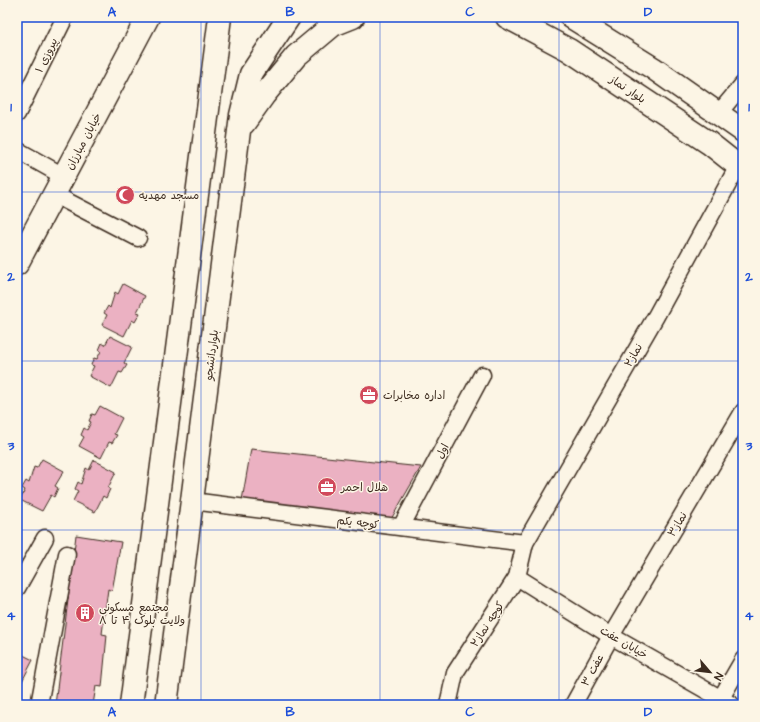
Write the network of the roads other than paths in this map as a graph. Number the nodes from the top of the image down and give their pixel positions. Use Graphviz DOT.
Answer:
graph roads {
  1 [pos="65,17"];
  2 [pos="148,17"];
  3 [pos="220,17"];
  4 [pos="289,17"];
  5 [pos="353,17"];
  6 [pos="507,17"];
  7 [pos="572,17"];
  8 [pos="743,84"];
  9 [pos="17,114"];
  10 [pos="718,114"];
  11 [pos="239,130"];
  12 [pos="743,131"];
  13 [pos="17,150"];
  14 [pos="741,168"];
  15 [pos="60,186"];
  16 [pos="138,238"];
  17 [pos="17,264"];
  18 [pos="482,375"];
  19 [pos="743,412"];
  20 [pos="192,500"];
  21 [pos="401,527"];
  22 [pos="45,538"];
  23 [pos="525,543"];
  24 [pos="67,554"];
  25 [pos="517,577"];
  26 [pos="17,588"];
  27 [pos="611,636"];
  28 [pos="743,660"];
  29 [pos="723,703"];
  30 [pos="39,705"];
  31 [pos="131,705"];
  32 [pos="166,705"];
  33 [pos="448,705"];
  34 [pos="573,705"];
  1 -- 9 [label="street, پیروزی ۱"];
  2 -- 15 [label="main road, خیابان مبارزان"];
  3 -- 31 [label="main road"];
  4 -- 11 [label="main road, بلواردانشجو"];
  5 -- 11 [label="main road"];
  6 -- 14 [label="main road, بلوار نماز"];
  7 -- 10 [label="main road"];
  8 -- 10 [label="street"];
  10 -- 12 [label="main road"];
  11 -- 20 [label="main road, بلواردانشجو"];
  13 -- 15 [label="street"];
  14 -- 23 [label="street, نماز۲"];
  15 -- 16 [label="street"];
  15 -- 17 [label="main road, خیابان مبارزان"];
  18 -- 21 [label="street, اول"];
  19 -- 27 [label="street, نماز۳"];
  20 -- 21 [label="street, کوچه یکم"];
  20 -- 32 [label="main road, بلواردانشجو"];
  21 -- 23 [label="street, کوچه یکم"];
  22 -- 26 [label="street"];
  23 -- 25 [label="street, کوچه نماز۲"];
  24 -- 30 [label="street"];
  25 -- 27 [label="street, خیابان عفت"];
  25 -- 33 [label="street, کوچه نماز۲"];
  27 -- 29 [label="street, خیابان عفت"];
  27 -- 34 [label="street, عفت ۳"];
  28 -- 29 [label="street"];
}
